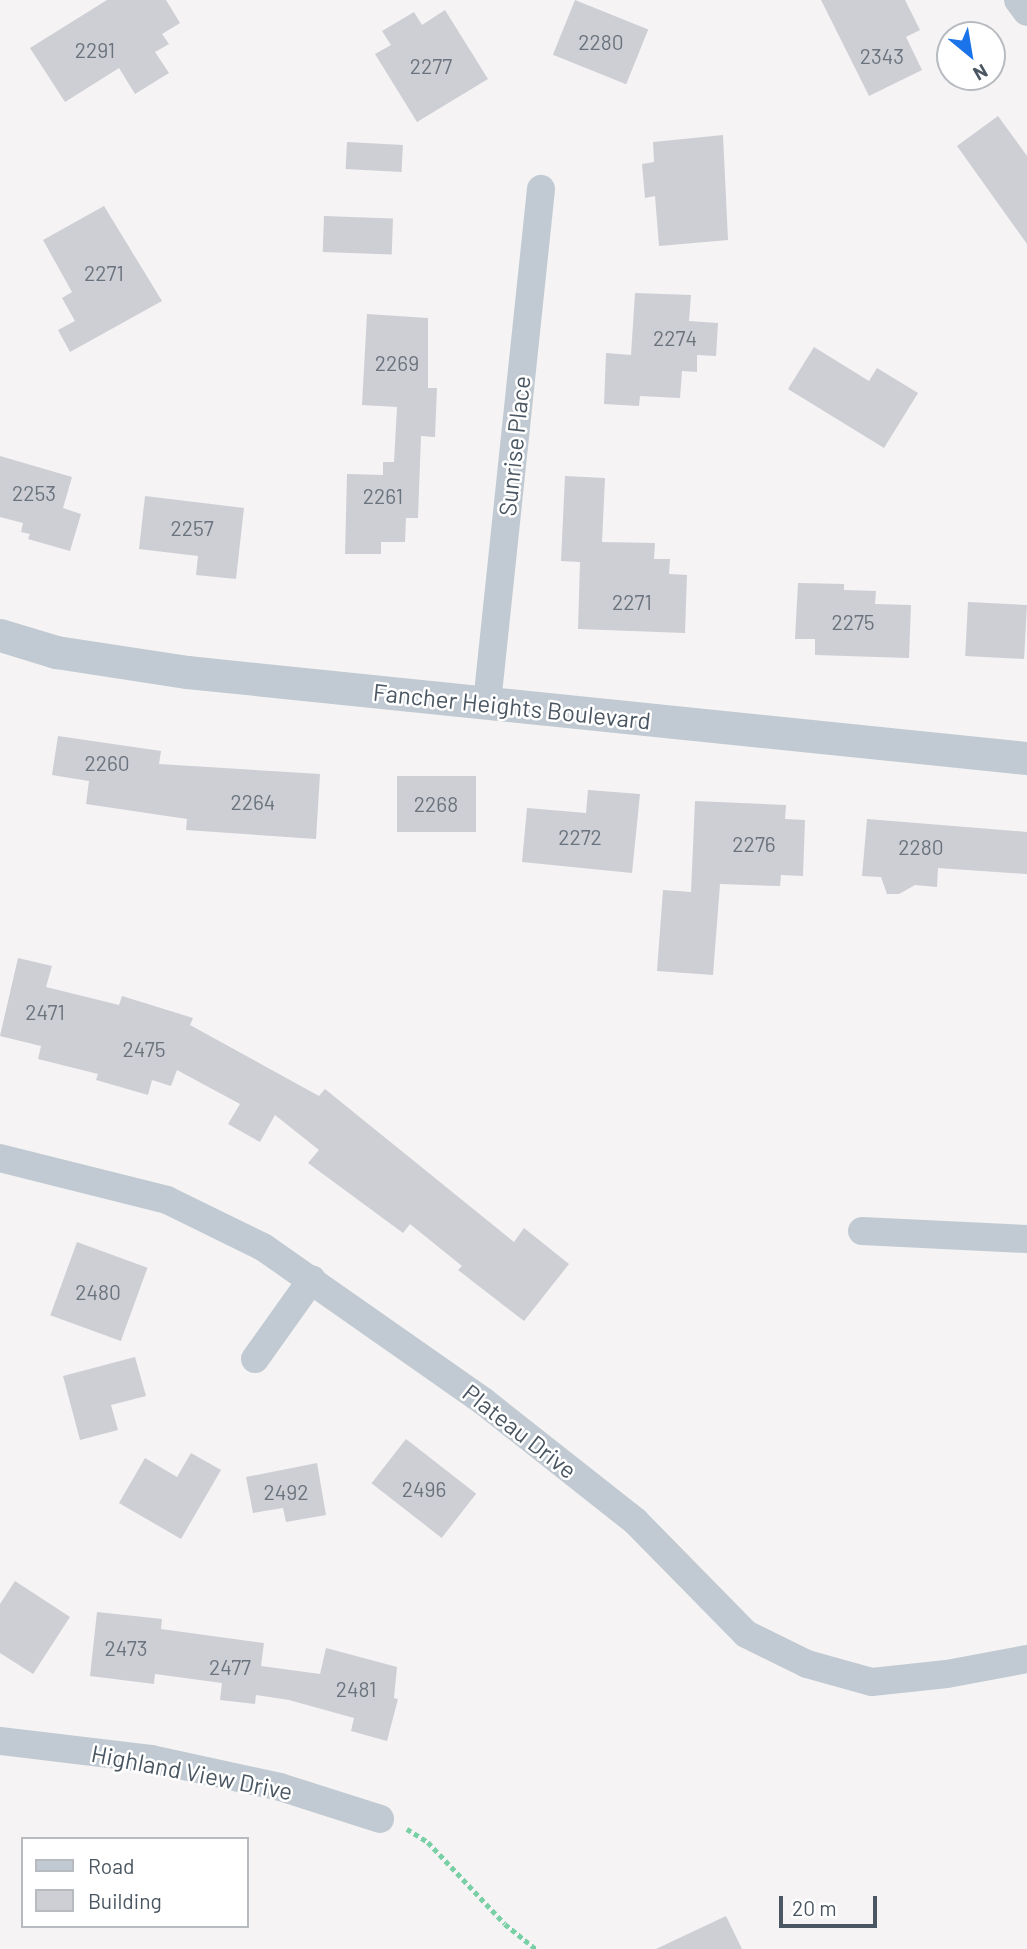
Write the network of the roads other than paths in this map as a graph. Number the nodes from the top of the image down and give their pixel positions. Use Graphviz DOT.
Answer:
graph roads {
  1 [pos="1018,0"];
  2 [pos="1027,12"];
  3 [pos="541,189"];
  4 [pos="0,635"];
  5 [pos="487,703"];
  6 [pos="1027,758"];
  7 [pos="0,1158"];
  8 [pos="862,1231"];
  9 [pos="1027,1239"];
  10 [pos="312,1279"];
  11 [pos="255,1359"];
  12 [pos="1027,1659"];
  13 [pos="0,1741"];
  14 [pos="380,1819"];
  1 -- 2 [label="street"];
  3 -- 5 [label="street, Sunrise Place"];
  4 -- 5 [label="street, Fancher Heights Boulevard"];
  5 -- 6 [label="street, Fancher Heights Boulevard"];
  7 -- 10 [label="street, Plateau Drive"];
  8 -- 9 [label="street"];
  10 -- 11 [label="street"];
  10 -- 12 [label="street, Plateau Drive"];
  13 -- 14 [label="street, Highland View Drive"];
}
